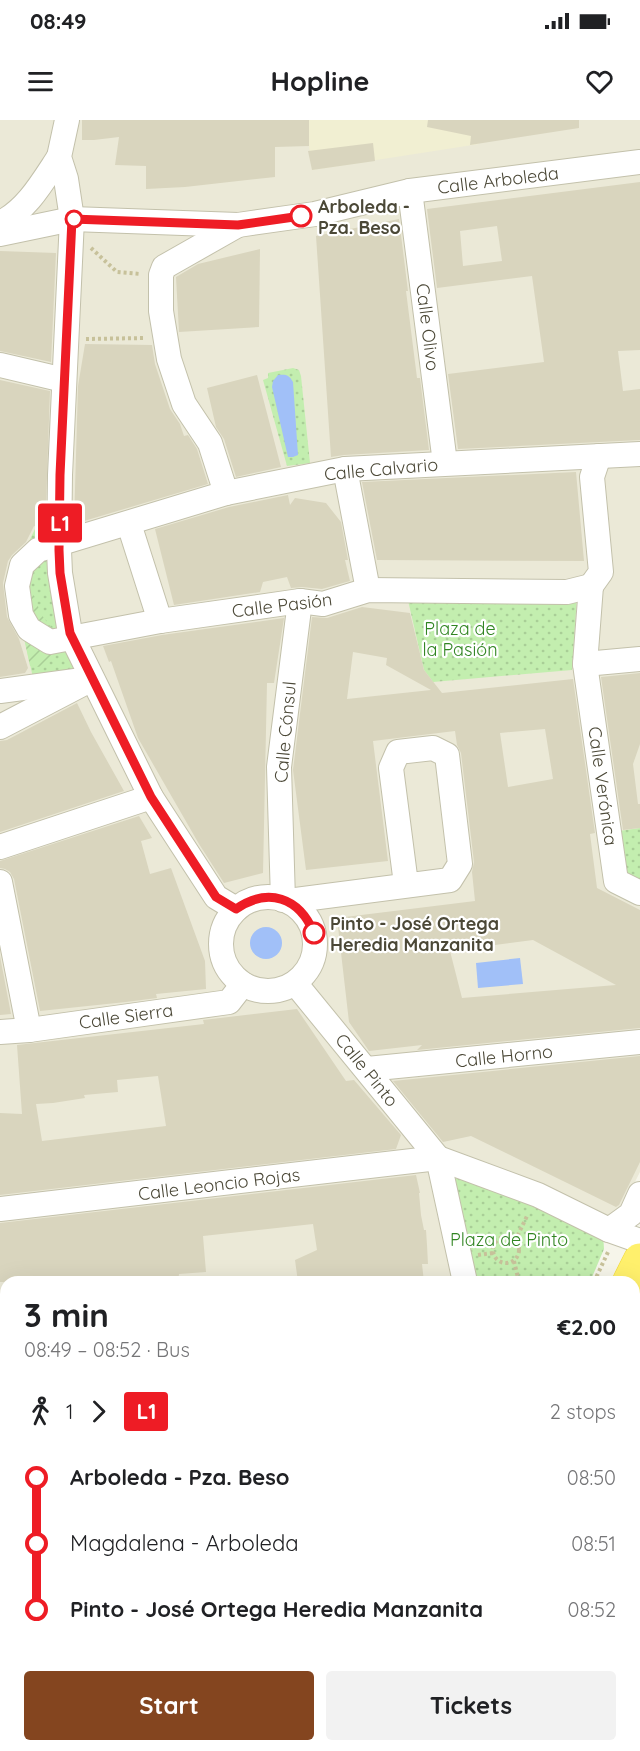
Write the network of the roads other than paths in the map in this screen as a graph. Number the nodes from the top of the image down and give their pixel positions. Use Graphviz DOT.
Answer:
graph roads {
  1 [pos="67,120"];
  2 [pos="59,157"];
  3 [pos="640,162"];
  4 [pos="410,192"];
  5 [pos="72,219"];
  6 [pos="0,223"];
  7 [pos="238,225"];
  8 [pos="0,234"];
  9 [pos="0,365"];
  10 [pos="64,380"];
  11 [pos="640,454"];
  12 [pos="599,456"];
  13 [pos="445,463"];
  14 [pos="345,469"];
  15 [pos="226,493"];
  16 [pos="129,524"];
  17 [pos="59,547"];
  18 [pos="591,586"];
  19 [pos="8,587"];
  20 [pos="368,590"];
  21 [pos="300,601"];
  22 [pos="160,621"];
  23 [pos="71,636"];
  24 [pos="640,659"];
  25 [pos="585,664"];
  26 [pos="92,679"];
  27 [pos="0,691"];
  28 [pos="0,727"];
  29 [pos="151,797"];
  30 [pos="0,847"];
  31 [pos="0,882"];
  32 [pos="406,884"];
  33 [pos="640,893"];
  34 [pos="285,900"];
  35 [pos="236,909"];
  36 [pos="295,983"];
  37 [pos="243,984"];
  38 [pos="28,1030"];
  39 [pos="0,1032"];
  40 [pos="640,1042"];
  41 [pos="368,1070"];
  42 [pos="438,1158"];
  43 [pos="640,1194"];
  44 [pos="0,1209"];
  45 [pos="640,1241"];
  46 [pos="620,1246"];
  47 [pos="464,1276"];
  48 [pos="627,1276"];
  1 -- 2 [label="street"];
  2 -- 5 [label="street"];
  2 -- 6 [label="street"];
  3 -- 4 [label="street, Calle Arboleda"];
  4 -- 7 [label="street, Calle Arboleda"];
  4 -- 13 [label="street, Calle Olivo"];
  5 -- 7 [label="street, Calle Arboleda"];
  5 -- 8 [label="street, Calle Arboleda"];
  5 -- 10 [label="street"];
  7 -- 15 [label="street"];
  9 -- 10 [label="street"];
  10 -- 17 [label="street"];
  11 -- 12 [label="street, Calle Calvario"];
  12 -- 13 [label="street, Calle Calvario"];
  12 -- 18 [label="street"];
  13 -- 14 [label="street, Calle Calvario"];
  14 -- 15 [label="street, Calle Calvario"];
  14 -- 20 [label="street"];
  15 -- 16 [label="street, Calle Calvario"];
  16 -- 17 [label="street, Calle Calvario"];
  16 -- 22 [label="street"];
  17 -- 19 [label="street, Calle Calvario"];
  17 -- 23 [label="street"];
  18 -- 20 [label="street"];
  18 -- 25 [label="street"];
  19 -- 23 [label="street, Calle Pasión"];
  20 -- 21 [label="street, Calle Pasión"];
  21 -- 22 [label="street, Calle Pasión"];
  21 -- 34 [label="street, Calle Cónsul"];
  22 -- 23 [label="street, Calle Pasión"];
  23 -- 26 [label="street"];
  24 -- 25 [label="street"];
  25 -- 33 [label="street, Calle Verónica"];
  26 -- 27 [label="street"];
  26 -- 28 [label="street"];
  26 -- 29 [label="street"];
  29 -- 30 [label="street"];
  29 -- 35 [label="street"];
  31 -- 38 [label="street"];
  32 -- 32 [label="street"];
  32 -- 34 [label="street"];
  34 -- 35 [label="street"];
  34 -- 36 [label="street"];
  35 -- 37 [label="street"];
  36 -- 37 [label="street"];
  36 -- 41 [label="street, Calle Pinto"];
  37 -- 38 [label="street, Calle Sierra"];
  38 -- 39 [label="street, Calle Sierra"];
  40 -- 41 [label="street, Calle Horno"];
  41 -- 42 [label="street, Calle Pinto"];
  42 -- 44 [label="street, Calle Leoncio Rojas"];
  42 -- 46 [label="street"];
  42 -- 47 [label="street"];
  43 -- 46 [label="street"];
  45 -- 46 [label="street"];
  46 -- 48 [label="highway"];
}
